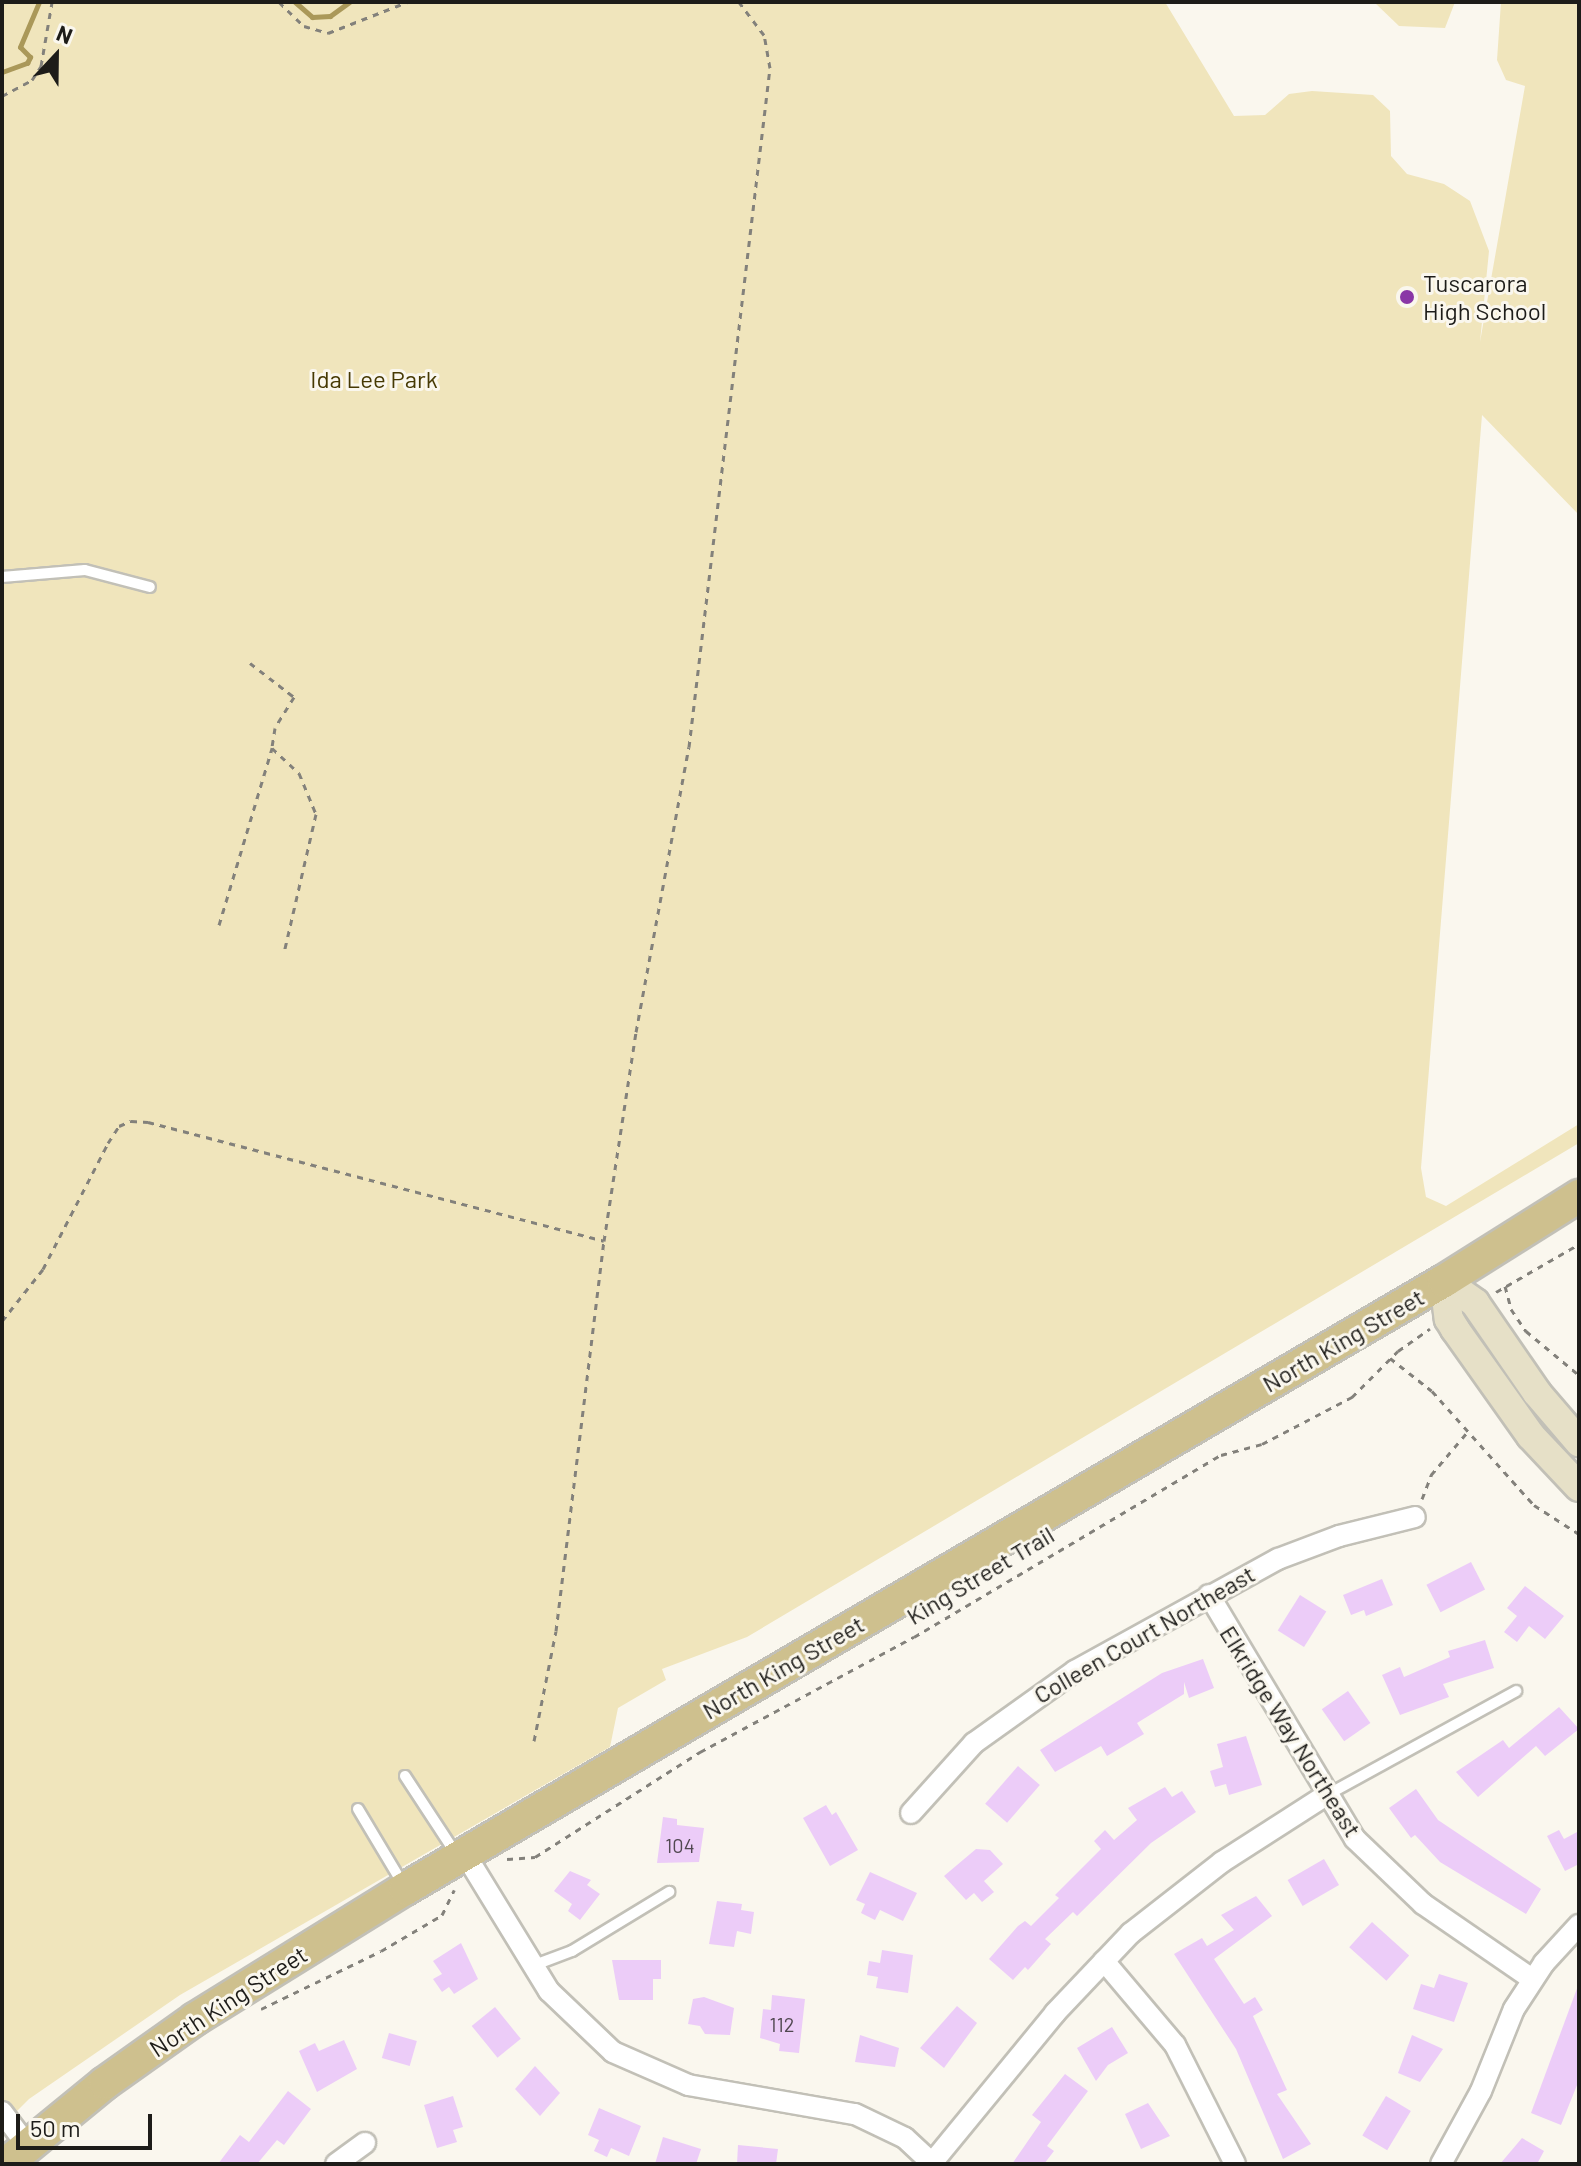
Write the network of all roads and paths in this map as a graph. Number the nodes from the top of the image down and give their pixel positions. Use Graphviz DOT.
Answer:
graph roads {
  1 [pos="52,2"];
  2 [pos="279,2"];
  3 [pos="407,2"];
  4 [pos="739,2"];
  5 [pos="2,96"];
  6 [pos="2,577"];
  7 [pos="150,587"];
  8 [pos="250,663"];
  9 [pos="272,748"];
  10 [pos="219,925"];
  11 [pos="284,953"];
  12 [pos="1579,1196"];
  13 [pos="604,1241"];
  14 [pos="1579,1244"];
  15 [pos="1444,1281"];
  16 [pos="1505,1286"];
  17 [pos="1475,1303"];
  18 [pos="1449,1319"];
  19 [pos="2,1321"];
  20 [pos="1390,1358"];
  21 [pos="1579,1375"];
  22 [pos="1469,1430"];
  23 [pos="1579,1442"];
  24 [pos="1579,1487"];
  25 [pos="1415,1517"];
  26 [pos="1579,1534"];
  27 [pos="1209,1595"];
  28 [pos="1516,1691"];
  29 [pos="534,1741"];
  30 [pos="405,1776"];
  31 [pos="1325,1796"];
  32 [pos="358,1809"];
  33 [pos="911,1813"];
  34 [pos="467,1861"];
  35 [pos="405,1889"];
  36 [pos="669,1892"];
  37 [pos="1579,1925"];
  38 [pos="1104,1961"];
  39 [pos="532,1966"];
  40 [pos="1532,1979"];
  41 [pos="249,2015"];
  42 [pos="2,2112"];
  43 [pos="365,2143"];
  44 [pos="16,2154"];
  45 [pos="932,2163"];
  46 [pos="336,2164"];
  47 [pos="1235,2164"];
  48 [pos="1441,2164"];
  1 -- 5 [label="path"];
  2 -- 3 [label="path"];
  4 -- 13 [label="path"];
  6 -- 7 [label="lane"];
  8 -- 9 [label="path"];
  9 -- 10 [label="path"];
  9 -- 11 [label="path"];
  12 -- 15 [label="main road, North King Street"];
  13 -- 19 [label="path"];
  13 -- 29 [label="path"];
  14 -- 16 [label="path"];
  15 -- 17 [label="main road"];
  15 -- 18 [label="main road"];
  15 -- 34 [label="main road, North King Street"];
  16 -- 17 [label="path"];
  16 -- 21 [label="path"];
  17 -- 23 [label="main road"];
  18 -- 20 [label="path, King Street Trail"];
  18 -- 24 [label="main road"];
  20 -- 22 [label="path"];
  20 -- 34 [label="path, King Street Trail"];
  22 -- 25 [label="path"];
  22 -- 26 [label="path"];
  25 -- 27 [label="street, Colleen Court Northeast"];
  27 -- 31 [label="street, Elkridge Way Northeast"];
  27 -- 33 [label="street, Colleen Court Northeast"];
  28 -- 31 [label="lane"];
  30 -- 34 [label="lane"];
  31 -- 38 [label="street"];
  31 -- 40 [label="street, Elkridge Way Northeast"];
  32 -- 35 [label="lane"];
  34 -- 35 [label="main road, North King Street"];
  34 -- 39 [label="street"];
  34 -- 41 [label="path, King Street Trail"];
  35 -- 44 [label="main road, North King Street"];
  36 -- 39 [label="lane"];
  37 -- 40 [label="street"];
  38 -- 45 [label="street"];
  38 -- 47 [label="street"];
  39 -- 45 [label="street"];
  40 -- 48 [label="street"];
  42 -- 44 [label="street"];
  43 -- 46 [label="street"];
}
